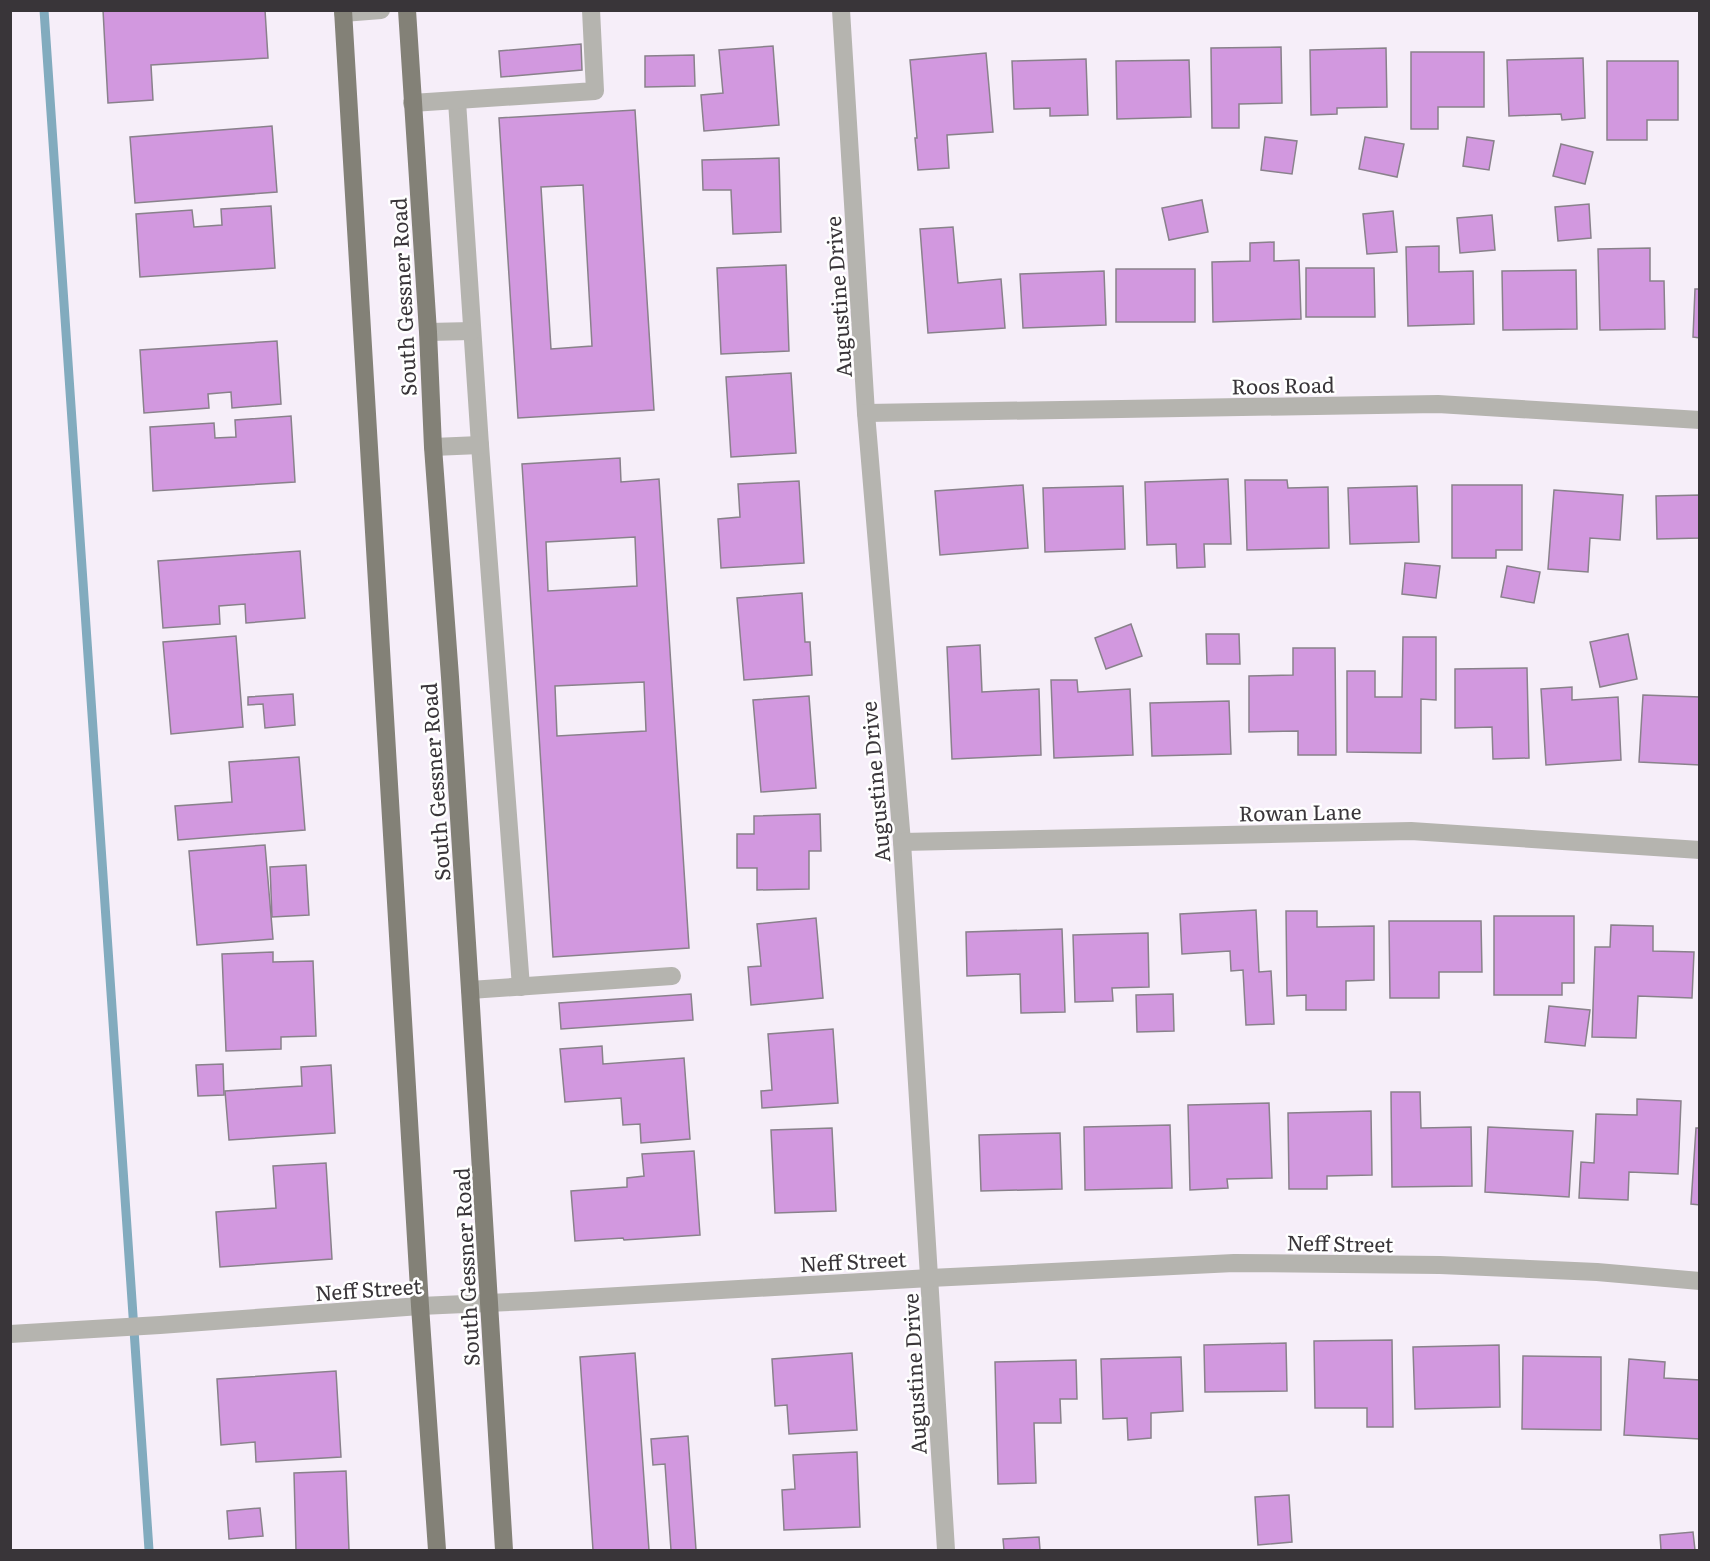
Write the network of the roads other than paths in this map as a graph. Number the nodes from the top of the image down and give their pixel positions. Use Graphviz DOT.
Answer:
graph roads {
  1 [pos="381,10"];
  2 [pos="407,10"];
  3 [pos="591,10"];
  4 [pos="841,10"];
  5 [pos="343,12"];
  6 [pos="457,100"];
  7 [pos="412,103"];
  8 [pos="472,331"];
  9 [pos="428,332"];
  10 [pos="866,413"];
  11 [pos="1700,420"];
  12 [pos="480,445"];
  13 [pos="433,447"];
  14 [pos="902,842"];
  15 [pos="1700,850"];
  16 [pos="672,976"];
  17 [pos="521,987"];
  18 [pos="470,990"];
  19 [pos="930,1278"];
  20 [pos="1700,1281"];
  21 [pos="489,1304"];
  22 [pos="420,1306"];
  23 [pos="10,1334"];
  24 [pos="437,1551"];
  25 [pos="504,1551"];
  26 [pos="946,1551"];
  1 -- 5 [label="street"];
  2 -- 7 [label="main road, South Gessner Road"];
  3 -- 6 [label="street"];
  4 -- 10 [label="street, Augustine Drive"];
  5 -- 22 [label="main road, South Gessner Road"];
  6 -- 7 [label="street"];
  6 -- 8 [label="street"];
  7 -- 9 [label="main road, South Gessner Road"];
  8 -- 9 [label="street"];
  8 -- 12 [label="street"];
  9 -- 13 [label="main road, South Gessner Road"];
  10 -- 11 [label="street, Roos Road"];
  10 -- 14 [label="street, Augustine Drive"];
  12 -- 13 [label="street"];
  12 -- 17 [label="street"];
  13 -- 18 [label="main road, South Gessner Road"];
  14 -- 15 [label="street, Rowan Lane"];
  14 -- 19 [label="street, Augustine Drive"];
  16 -- 17 [label="street"];
  17 -- 18 [label="street"];
  18 -- 21 [label="main road, South Gessner Road"];
  19 -- 20 [label="street, Neff Street"];
  19 -- 21 [label="street, Neff Street"];
  19 -- 26 [label="street, Augustine Drive"];
  21 -- 22 [label="street, Neff Street"];
  21 -- 25 [label="main road, South Gessner Road"];
  22 -- 23 [label="street, Neff Street"];
  22 -- 24 [label="main road, South Gessner Road"];
}
